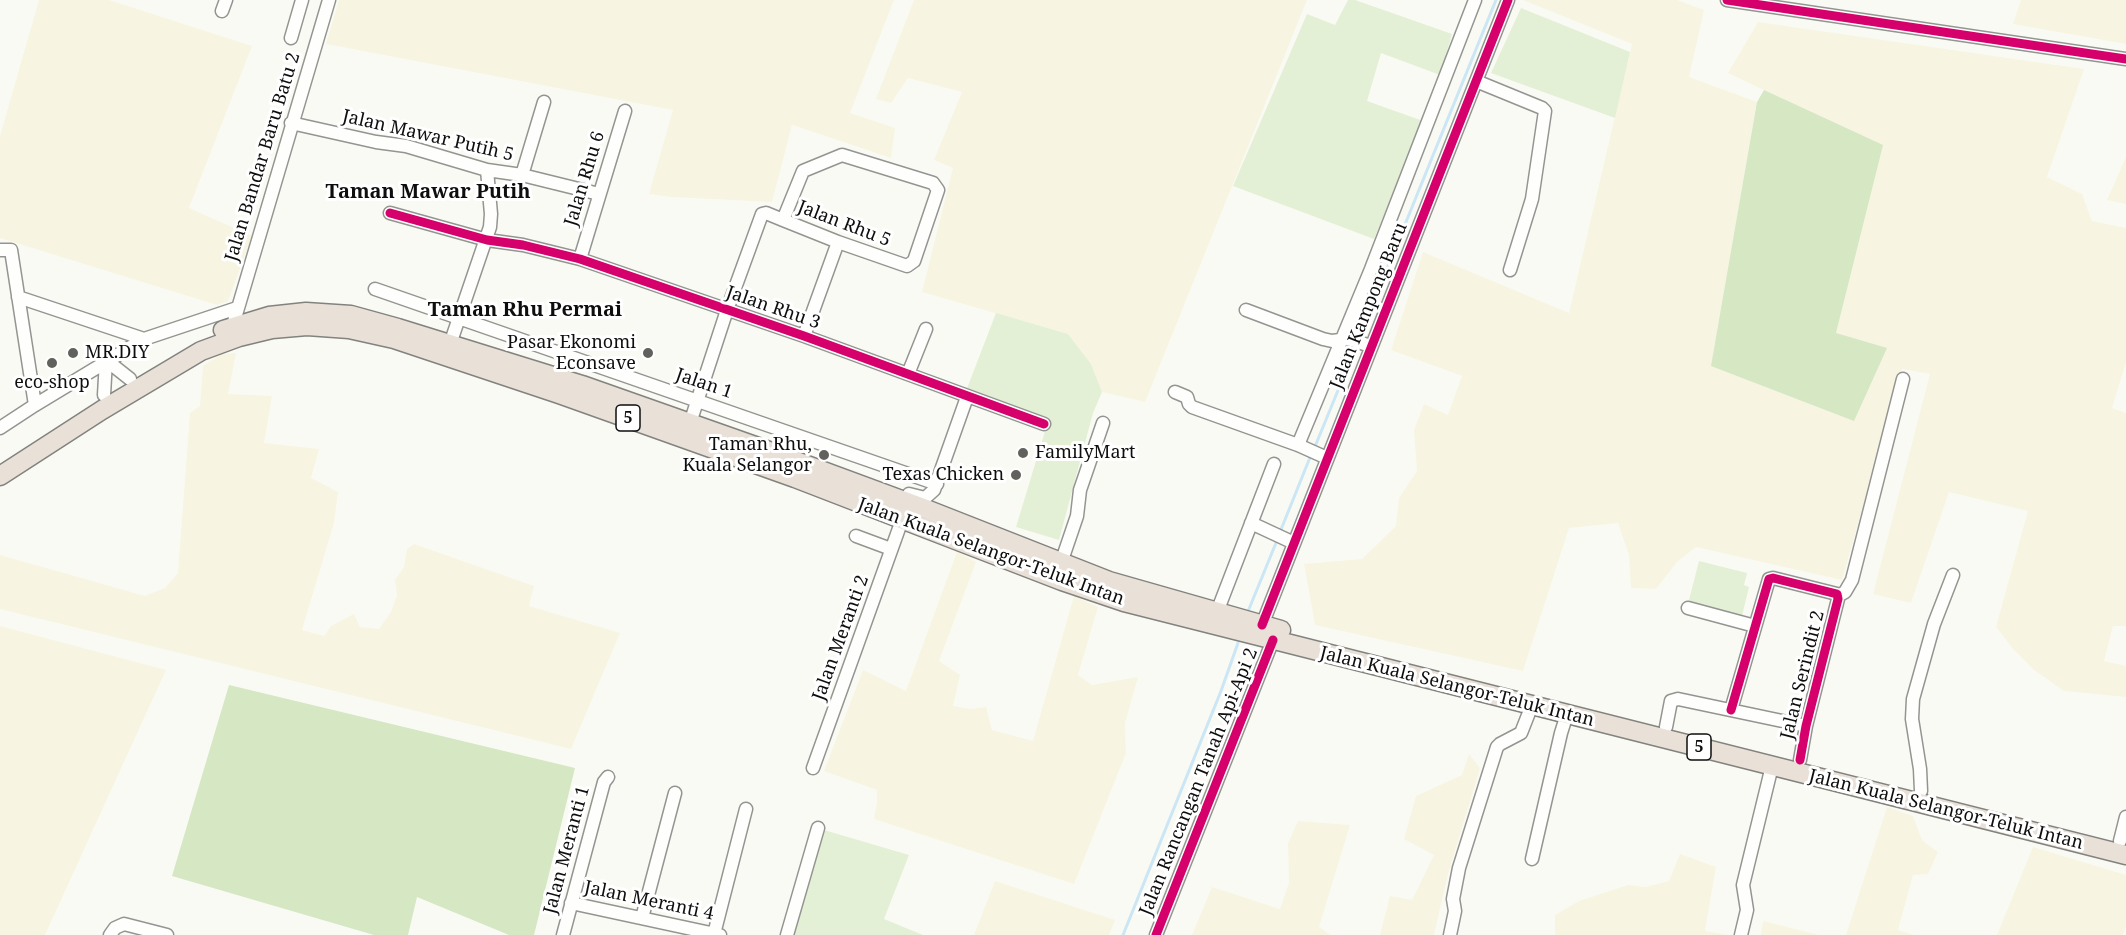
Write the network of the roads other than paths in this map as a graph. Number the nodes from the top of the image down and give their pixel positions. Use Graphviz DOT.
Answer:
graph roads {
  1 [pos="302,0"];
  2 [pos="329,0"];
  3 [pos="1475,0"];
  4 [pos="1508,0"];
  5 [pos="1727,0"];
  6 [pos="1790,5"];
  7 [pos="291,38"];
  8 [pos="2126,59"];
  9 [pos="1476,81"];
  10 [pos="544,102"];
  11 [pos="625,111"];
  12 [pos="291,123"];
  13 [pos="487,170"];
  14 [pos="522,175"];
  15 [pos="599,194"];
  16 [pos="390,213"];
  17 [pos="783,220"];
  18 [pos="487,240"];
  19 [pos="838,242"];
  20 [pos="6,250"];
  21 [pos="580,259"];
  22 [pos="1510,270"];
  23 [pos="375,289"];
  24 [pos="18,297"];
  25 [pos="727,310"];
  26 [pos="1246,310"];
  27 [pos="235,317"];
  28 [pos="459,318"];
  29 [pos="926,329"];
  30 [pos="804,336"];
  31 [pos="144,339"];
  32 [pos="1344,340"];
  33 [pos="1368,345"];
  34 [pos="448,350"];
  35 [pos="106,360"];
  36 [pos="590,363"];
  37 [pos="908,374"];
  38 [pos="130,379"];
  39 [pos="1903,379"];
  40 [pos="582,385"];
  41 [pos="1175,392"];
  42 [pos="104,395"];
  43 [pos="967,397"];
  44 [pos="696,400"];
  45 [pos="35,405"];
  46 [pos="690,423"];
  47 [pos="1103,423"];
  48 [pos="1044,424"];
  49 [pos="0,428"];
  50 [pos="1313,452"];
  51 [pos="0,461"];
  52 [pos="1274,464"];
  53 [pos="0,476"];
  54 [pos="936,487"];
  55 [pos="881,492"];
  56 [pos="902,520"];
  57 [pos="1251,523"];
  58 [pos="978,530"];
  59 [pos="856,536"];
  60 [pos="1289,541"];
  61 [pos="891,549"];
  62 [pos="1062,562"];
  63 [pos="1953,574"];
  64 [pos="1838,596"];
  65 [pos="1688,608"];
  66 [pos="1217,612"];
  67 [pos="1262,625"];
  68 [pos="1755,626"];
  69 [pos="1273,640"];
  70 [pos="1532,705"];
  71 [pos="1731,710"];
  72 [pos="1567,714"];
  73 [pos="1806,726"];
  74 [pos="1666,727"];
  75 [pos="1800,760"];
  76 [pos="1772,766"];
  77 [pos="813,768"];
  78 [pos="608,777"];
  79 [pos="1921,791"];
  80 [pos="675,793"];
  81 [pos="746,809"];
  82 [pos="2126,817"];
  83 [pos="818,828"];
  84 [pos="2124,846"];
  85 [pos="1532,859"];
  86 [pos="571,903"];
  87 [pos="642,918"];
  88 [pos="717,934"];
  89 [pos="111,935"];
  90 [pos="167,935"];
  91 [pos="563,935"];
  92 [pos="788,935"];
  93 [pos="1156,935"];
  94 [pos="1450,935"];
  95 [pos="1741,935"];
  1 -- 7 [label="street"];
  2 -- 12 [label="street, Jalan Bandar Baru Batu 2"];
  3 -- 32 [label="street"];
  4 -- 9 [label="street, Jalan Kampong Baru"];
  5 -- 6 [label="street"];
  6 -- 8 [label="street"];
  9 -- 22 [label="street"];
  9 -- 33 [label="street, Jalan Kampong Baru"];
  10 -- 14 [label="street"];
  11 -- 15 [label="street, Jalan Rhu 6"];
  12 -- 13 [label="street, Jalan Mawar Putih 5"];
  12 -- 27 [label="street, Jalan Bandar Baru Batu 2"];
  13 -- 14 [label="street, Jalan Mawar Putih 5"];
  13 -- 18 [label="street"];
  14 -- 15 [label="street, Jalan Mawar Putih 5"];
  15 -- 21 [label="street, Jalan Rhu 6"];
  16 -- 18 [label="street, Jalan Rhu 3"];
  17 -- 19 [label="street, Jalan Rhu 5"];
  17 -- 19 [label="street, Jalan Rhu 5"];
  17 -- 25 [label="street, Jalan Rhu 5"];
  18 -- 21 [label="street, Jalan Rhu 3"];
  18 -- 28 [label="street"];
  19 -- 30 [label="street"];
  20 -- 24 [label="street"];
  21 -- 25 [label="street, Jalan Rhu 3"];
  23 -- 28 [label="street, Jalan 1"];
  24 -- 31 [label="street"];
  24 -- 45 [label="street"];
  25 -- 30 [label="street, Jalan Rhu 3"];
  25 -- 44 [label="street"];
  26 -- 32 [label="street"];
  27 -- 31 [label="street"];
  27 -- 34 [label="highway, Jalan Kuala Selangor-Teluk Intan / 5"];
  27 -- 38 [label="highway, Jalan Kuala Selangor-Teluk Intan / 5"];
  28 -- 34 [label="street"];
  28 -- 36 [label="street, Jalan 1"];
  29 -- 37 [label="street"];
  30 -- 37 [label="street, Jalan Rhu 3"];
  31 -- 35 [label="street"];
  32 -- 33 [label="street"];
  32 -- 50 [label="street"];
  33 -- 50 [label="street, Jalan Kampong Baru"];
  34 -- 40 [label="highway, Jalan Kuala Selangor-Teluk Intan / 5"];
  34 -- 53 [label="highway, Jalan Kuala Selangor-Teluk Intan / 5"];
  34 -- 56 [label="highway, Jalan Kuala Selangor-Teluk Intan / 5"];
  35 -- 38 [label="street"];
  35 -- 42 [label="street"];
  35 -- 45 [label="street"];
  36 -- 40 [label="street"];
  36 -- 44 [label="street, Jalan 1"];
  37 -- 43 [label="street, Jalan Rhu 3"];
  38 -- 42 [label="highway, Jalan Kuala Selangor-Teluk Intan / 5"];
  39 -- 64 [label="street"];
  40 -- 46 [label="highway, Jalan Kuala Selangor-Teluk Intan / 5"];
  41 -- 50 [label="street"];
  42 -- 51 [label="highway, Jalan Kuala Selangor-Teluk Intan / 5"];
  43 -- 48 [label="street, Jalan Rhu 3"];
  43 -- 54 [label="street"];
  44 -- 46 [label="street"];
  44 -- 54 [label="street, Jalan 1"];
  45 -- 49 [label="street"];
  46 -- 55 [label="highway, Jalan Kuala Selangor-Teluk Intan / 5"];
  47 -- 62 [label="street"];
  50 -- 60 [label="street, Jalan Kampong Baru"];
  52 -- 57 [label="street"];
  54 -- 55 [label="street"];
  54 -- 58 [label="street"];
  55 -- 58 [label="highway, Jalan Kuala Selangor-Teluk Intan / 5"];
  56 -- 61 [label="street, Jalan Meranti 2"];
  56 -- 69 [label="highway, Jalan Kuala Selangor-Teluk Intan / 5"];
  57 -- 60 [label="street"];
  57 -- 66 [label="street"];
  58 -- 62 [label="highway, Jalan Kuala Selangor-Teluk Intan / 5"];
  59 -- 61 [label="street"];
  60 -- 67 [label="street, Jalan Kampong Baru"];
  61 -- 77 [label="street, Jalan Meranti 2"];
  62 -- 66 [label="highway, Jalan Kuala Selangor-Teluk Intan / 5"];
  63 -- 79 [label="street"];
  64 -- 68 [label="street, Jalan Serindit 2"];
  64 -- 73 [label="street, Jalan Serindit 2"];
  65 -- 68 [label="street"];
  66 -- 67 [label="highway, Jalan Kuala Selangor-Teluk Intan / 5"];
  67 -- 74 [label="highway, Jalan Kuala Selangor-Teluk Intan / 5"];
  68 -- 71 [label="street"];
  69 -- 70 [label="highway, Jalan Kuala Selangor-Teluk Intan / 5"];
  69 -- 93 [label="street, Jalan Rancangan Tanah Api-Api 2"];
  70 -- 72 [label="highway, Jalan Kuala Selangor-Teluk Intan / 5"];
  70 -- 94 [label="street"];
  71 -- 73 [label="street"];
  71 -- 74 [label="street"];
  72 -- 76 [label="highway, Jalan Kuala Selangor-Teluk Intan / 5"];
  72 -- 85 [label="street"];
  73 -- 75 [label="street, Jalan Serindit 2"];
  74 -- 75 [label="highway, Jalan Kuala Selangor-Teluk Intan / 5"];
  75 -- 79 [label="highway, Jalan Kuala Selangor-Teluk Intan / 5"];
  76 -- 84 [label="highway, Jalan Kuala Selangor-Teluk Intan / 5"];
  76 -- 95 [label="street"];
  78 -- 86 [label="street, Jalan Meranti 1"];
  79 -- 84 [label="highway, Jalan Kuala Selangor-Teluk Intan / 5"];
  80 -- 87 [label="street"];
  81 -- 88 [label="street"];
  82 -- 84 [label="street"];
  83 -- 92 [label="street"];
  86 -- 87 [label="street, Jalan Meranti 4"];
  86 -- 91 [label="street, Jalan Meranti 1"];
  87 -- 88 [label="street, Jalan Meranti 4"];
  89 -- 90 [label="street"];
}
